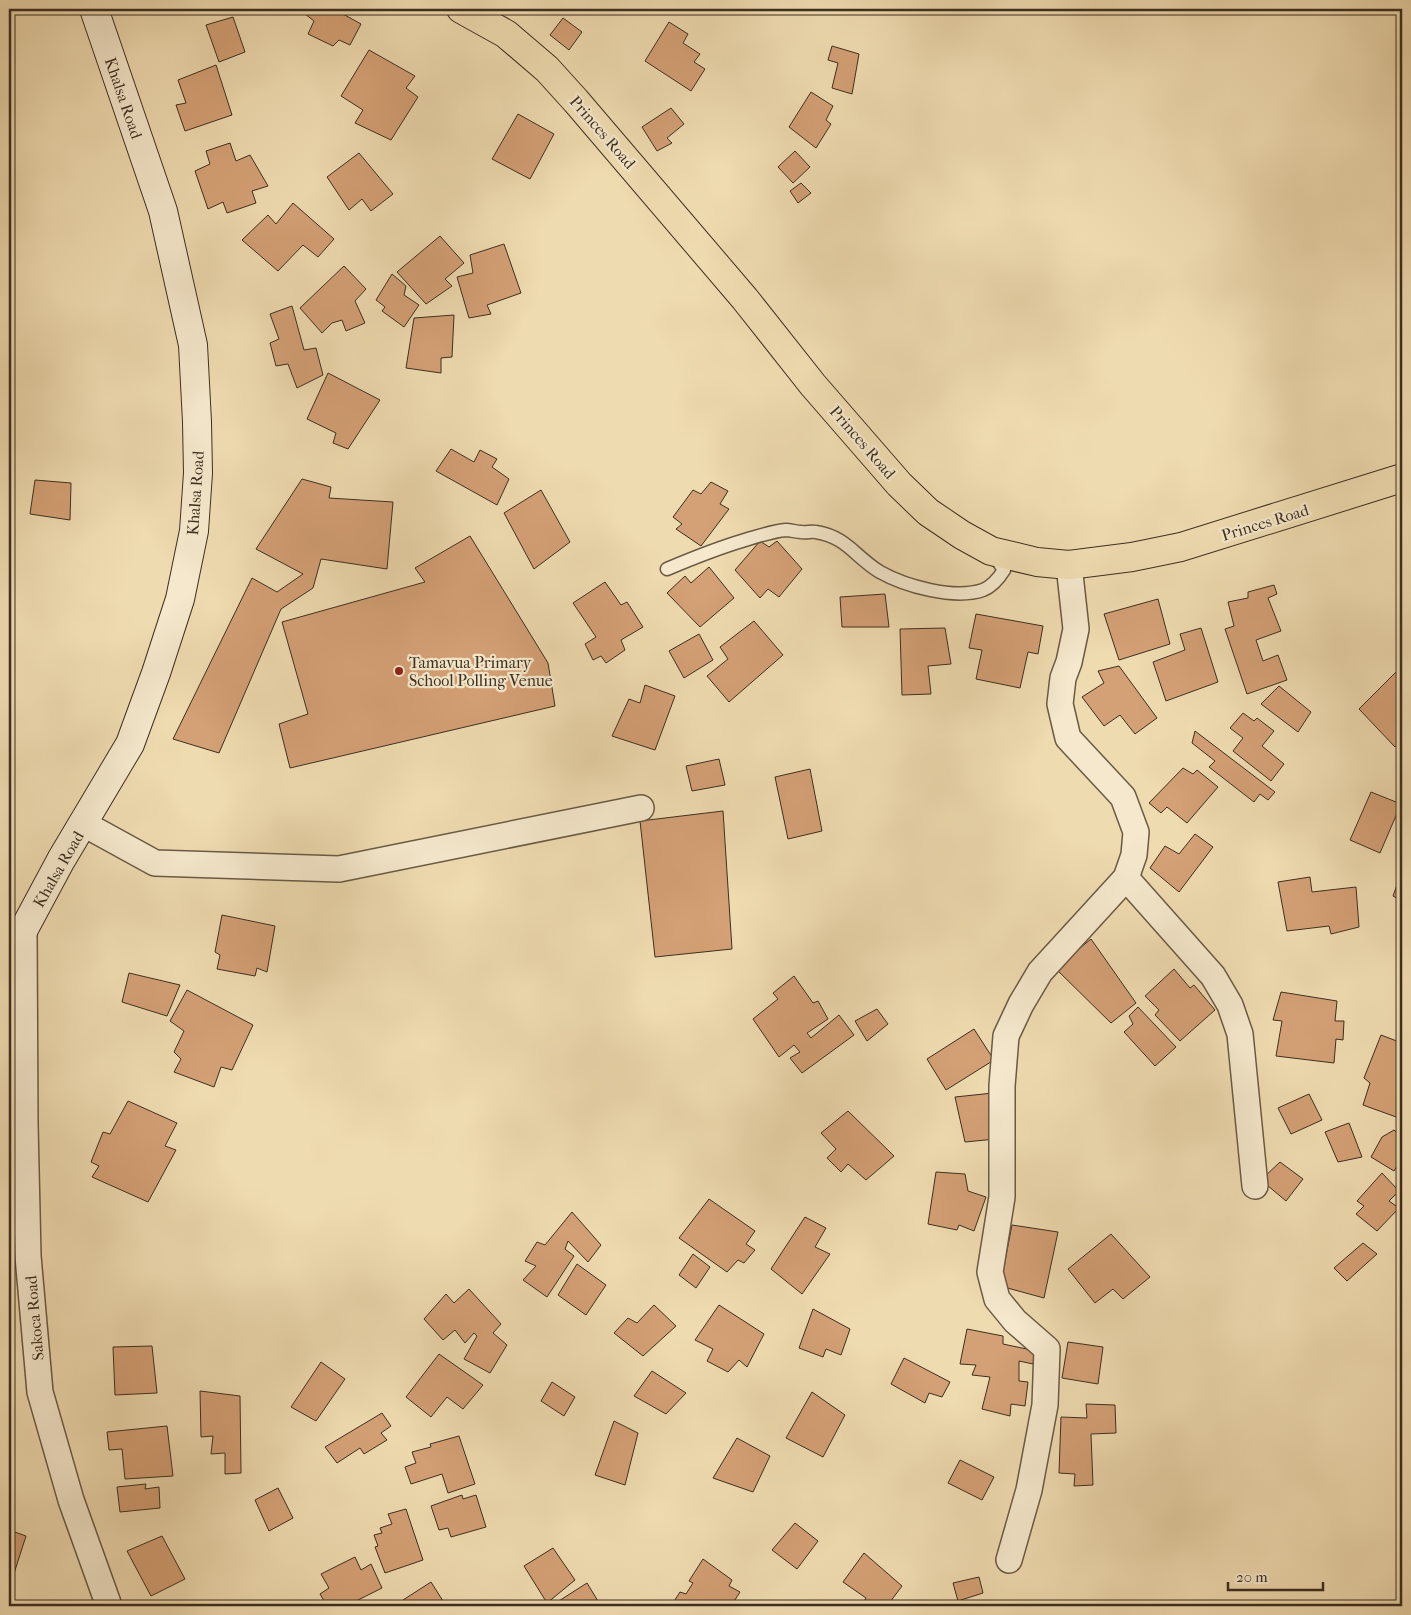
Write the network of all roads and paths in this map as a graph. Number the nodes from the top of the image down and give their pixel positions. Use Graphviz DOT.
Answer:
graph roads {
  1 [pos="94,9"];
  2 [pos="461,9"];
  3 [pos="1402,478"];
  4 [pos="991,551"];
  5 [pos="1069,565"];
  6 [pos="667,569"];
  7 [pos="641,808"];
  8 [pos="84,824"];
  9 [pos="1126,878"];
  10 [pos="16,939"];
  11 [pos="1255,1186"];
  12 [pos="1008,1560"];
  13 [pos="109,1606"];
  1 -- 8 [label="main road, Khalsa Road"];
  2 -- 4 [label="main road, Princes Road"];
  3 -- 5 [label="main road, Princes Road"];
  4 -- 5 [label="main road, Princes Road"];
  4 -- 6 [label="lane"];
  5 -- 9 [label="street"];
  7 -- 8 [label="street"];
  8 -- 10 [label="main road, Khalsa Road"];
  9 -- 11 [label="street"];
  9 -- 12 [label="street"];
  10 -- 13 [label="street, Sakoca Road"];
}
